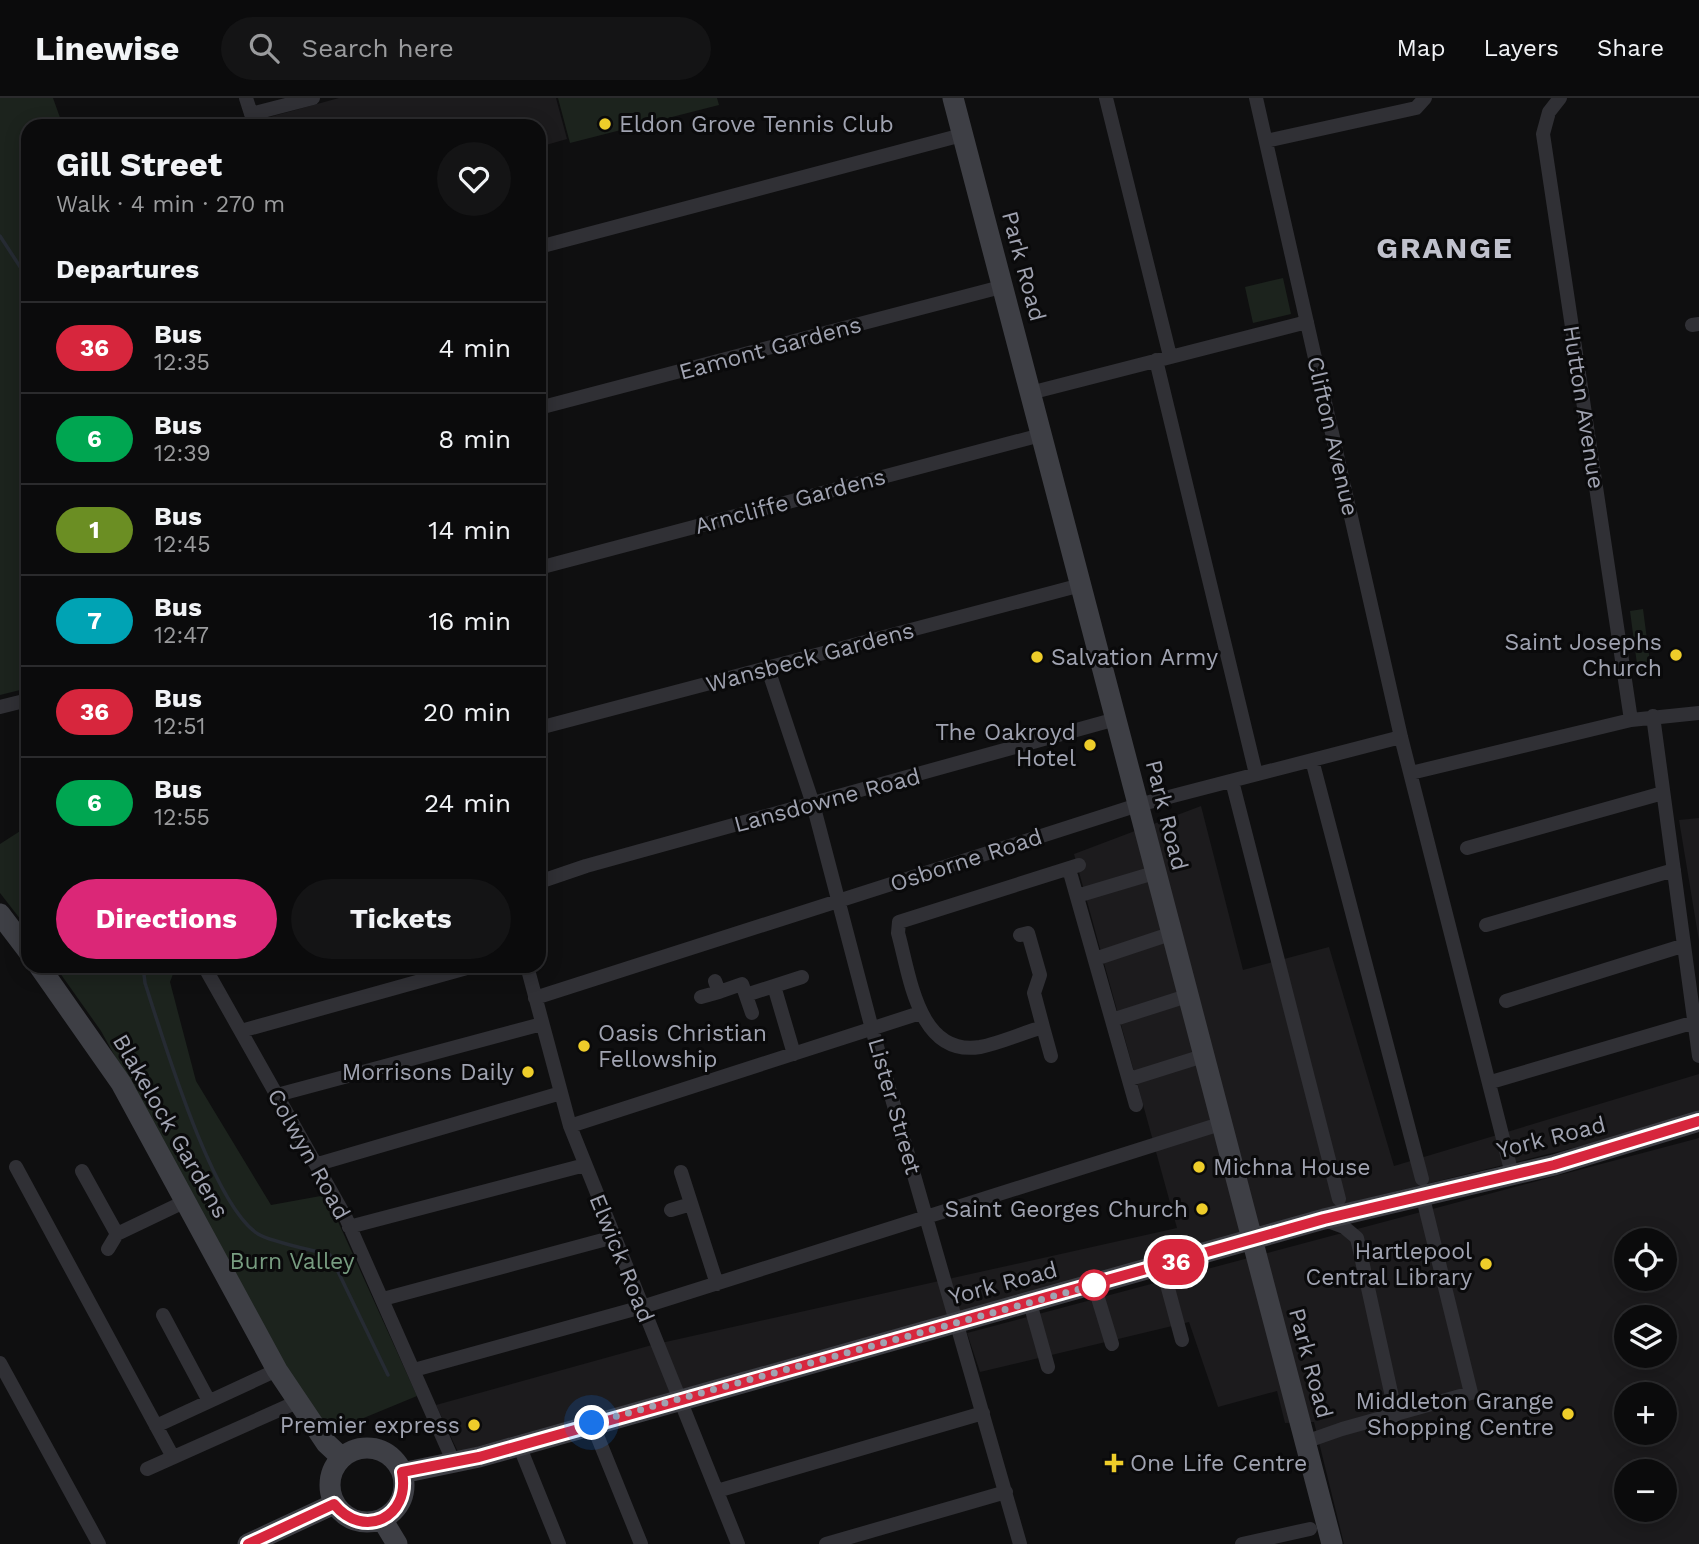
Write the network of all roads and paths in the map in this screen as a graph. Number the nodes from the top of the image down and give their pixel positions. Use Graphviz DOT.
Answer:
graph roads {
  1 [pos="246,98"];
  2 [pos="313,98"];
  3 [pos="953,98"];
  4 [pos="1106,98"];
  5 [pos="1256,98"];
  6 [pos="1560,98"];
  7 [pos="1425,99"];
  8 [pos="253,119"];
  9 [pos="256,119"];
  10 [pos="962,135"];
  11 [pos="1266,141"];
  12 [pos="546,245"];
  13 [pos="1001,287"];
  14 [pos="1307,322"];
  15 [pos="1163,358"];
  16 [pos="1030,393"];
  17 [pos="546,406"];
  18 [pos="1041,435"];
  19 [pos="546,566"];
  20 [pos="1081,585"];
  21 [pos="768,669"];
  22 [pos="21,702"];
  23 [pos="0,708"];
  24 [pos="1699,713"];
  25 [pos="1653,716"];
  26 [pos="1116,719"];
  27 [pos="1631,720"];
  28 [pos="546,726"];
  29 [pos="1401,737"];
  30 [pos="1312,760"];
  31 [pos="1411,773"];
  32 [pos="1256,774"];
  33 [pos="1232,781"];
  34 [pos="1663,793"];
  35 [pos="813,804"];
  36 [pos="1138,805"];
  37 [pos="1466,848"];
  38 [pos="1674,870"];
  39 [pos="1154,873"];
  40 [pos="546,880"];
  41 [pos="1077,896"];
  42 [pos="839,900"];
  43 [pos="0,914"];
  44 [pos="1486,925"];
  45 [pos="1170,934"];
  46 [pos="1020,935"];
  47 [pos="21,942"];
  48 [pos="1682,946"];
  49 [pos="1095,959"];
  50 [pos="44,973"];
  51 [pos="208,973"];
  52 [pos="449,973"];
  53 [pos="529,973"];
  54 [pos="802,977"];
  55 [pos="774,986"];
  56 [pos="746,995"];
  57 [pos="1187,996"];
  58 [pos="701,997"];
  59 [pos="535,998"];
  60 [pos="1506,1001"];
  61 [pos="752,1013"];
  62 [pos="920,1013"];
  63 [pos="1112,1020"];
  64 [pos="1695,1022"];
  65 [pos="542,1024"];
  66 [pos="1042,1027"];
  67 [pos="872,1029"];
  68 [pos="241,1031"];
  69 [pos="794,1054"];
  70 [pos="1051,1056"];
  71 [pos="1203,1056"];
  72 [pos="1699,1056"];
  73 [pos="1130,1079"];
  74 [pos="1491,1082"];
  75 [pos="561,1093"];
  76 [pos="277,1095"];
  77 [pos="1136,1105"];
  78 [pos="1699,1121"];
  79 [pos="1220,1124"];
  80 [pos="570,1126"];
  81 [pos="318,1164"];
  82 [pos="585,1165"];
  83 [pos="16,1167"];
  84 [pos="82,1171"];
  85 [pos="681,1172"];
  86 [pos="1513,1174"];
  87 [pos="1422,1186"];
  88 [pos="1339,1199"];
  89 [pos="186,1201"];
  90 [pos="691,1204"];
  91 [pos="671,1210"];
  92 [pos="928,1217"];
  93 [pos="1324,1219"];
  94 [pos="348,1223"];
  95 [pos="117,1234"];
  96 [pos="614,1237"];
  97 [pos="1251,1240"];
  98 [pos="108,1249"];
  99 [pos="1162,1266"];
  100 [pos="717,1284"];
  101 [pos="1094,1285"];
  102 [pos="383,1299"];
  103 [pos="1030,1303"];
  104 [pos="642,1307"];
  105 [pos="163,1315"];
  106 [pos="957,1322"];
  107 [pos="1182,1340"];
  108 [pos="1112,1344"];
  109 [pos="0,1363"];
  110 [pos="1048,1367"];
  111 [pos="277,1370"];
  112 [pos="414,1370"];
  113 [pos="680,1399"];
  114 [pos="209,1401"];
  115 [pos="297,1402"];
  116 [pos="983,1413"];
  117 [pos="1396,1415"];
  118 [pos="592,1423"];
  119 [pos="156,1426"];
  120 [pos="1305,1442"];
  121 [pos="519,1445"];
  122 [pos="173,1457"];
  123 [pos="341,1457"];
  124 [pos="454,1463"];
  125 [pos="147,1469"];
  126 [pos="402,1472"];
  127 [pos="717,1491"];
  128 [pos="1006,1492"];
  129 [pos="334,1504"];
  130 [pos="382,1519"];
  131 [pos="1310,1529"];
  132 [pos="99,1544"];
  133 [pos="248,1544"];
  134 [pos="397,1544"];
  135 [pos="559,1544"];
  136 [pos="641,1544"];
  137 [pos="738,1544"];
  138 [pos="827,1544"];
  139 [pos="1020,1544"];
  140 [pos="1242,1544"];
  141 [pos="1332,1544"];
  1 -- 8 [label="street"];
  2 -- 9 [label="street"];
  3 -- 10 [label="street, Park Road"];
  4 -- 15 [label="street"];
  5 -- 11 [label="street, Clifton Avenue"];
  6 -- 27 [label="street, Hutton Avenue"];
  7 -- 11 [label="street"];
  10 -- 12 [label="street"];
  10 -- 13 [label="street, Park Road"];
  11 -- 14 [label="street, Clifton Avenue"];
  13 -- 16 [label="street, Park Road"];
  13 -- 17 [label="street, Eamont Gardens"];
  14 -- 15 [label="street"];
  14 -- 29 [label="street, Clifton Avenue"];
  15 -- 16 [label="street"];
  15 -- 32 [label="street"];
  16 -- 18 [label="street, Park Road"];
  18 -- 19 [label="street, Arncliffe Gardens"];
  18 -- 20 [label="street, Park Road"];
  20 -- 21 [label="street, Wansbeck Gardens"];
  20 -- 26 [label="street, Park Road"];
  21 -- 28 [label="street, Wansbeck Gardens"];
  21 -- 35 [label="street, Lister Street"];
  22 -- 23 [label="street"];
  24 -- 25 [label="street"];
  25 -- 27 [label="street"];
  25 -- 34 [label="street"];
  26 -- 35 [label="street, Lansdowne Road"];
  26 -- 36 [label="street, Park Road"];
  27 -- 31 [label="street"];
  29 -- 30 [label="street, Osborne Road"];
  29 -- 31 [label="street, Clifton Avenue"];
  30 -- 32 [label="street, Osborne Road"];
  30 -- 87 [label="street"];
  31 -- 74 [label="street, Clifton Avenue"];
  32 -- 33 [label="street, Osborne Road"];
  33 -- 36 [label="street, Osborne Road"];
  33 -- 88 [label="street"];
  34 -- 37 [label="street"];
  34 -- 38 [label="street"];
  35 -- 40 [label="street, Lansdowne Road"];
  35 -- 42 [label="street, Lister Street"];
  36 -- 39 [label="street, Park Road"];
  36 -- 42 [label="street, Osborne Road"];
  38 -- 44 [label="street"];
  38 -- 48 [label="street"];
  39 -- 41 [label="street"];
  39 -- 45 [label="street, Park Road"];
  41 -- 49 [label="street"];
  41 -- 62 [label="street"];
  42 -- 59 [label="street, Osborne Road"];
  42 -- 67 [label="street, Lister Street"];
  43 -- 47 [label="street"];
  45 -- 49 [label="street"];
  45 -- 57 [label="street, Park Road"];
  46 -- 66 [label="street"];
  48 -- 60 [label="street"];
  48 -- 64 [label="street"];
  49 -- 63 [label="street"];
  50 -- 89 [label="street, Blakelock Gardens"];
  51 -- 68 [label="street, Colwyn Road"];
  52 -- 68 [label="street"];
  53 -- 59 [label="street, Elwick Road"];
  54 -- 55 [label="street"];
  55 -- 56 [label="street"];
  55 -- 69 [label="street"];
  56 -- 58 [label="street"];
  56 -- 61 [label="street"];
  57 -- 63 [label="street"];
  57 -- 71 [label="street, Park Road"];
  59 -- 65 [label="street, Elwick Road"];
  62 -- 66 [label="street"];
  62 -- 67 [label="street"];
  63 -- 73 [label="street"];
  64 -- 72 [label="street"];
  64 -- 74 [label="street"];
  65 -- 75 [label="street, Elwick Road"];
  65 -- 76 [label="street"];
  66 -- 70 [label="street"];
  67 -- 69 [label="street"];
  67 -- 92 [label="street, Lister Street"];
  68 -- 76 [label="street, Colwyn Road"];
  69 -- 80 [label="street"];
  71 -- 73 [label="street"];
  71 -- 79 [label="street, Park Road"];
  73 -- 77 [label="street"];
  74 -- 86 [label="street, Clifton Avenue"];
  75 -- 80 [label="street, Elwick Road"];
  75 -- 81 [label="street"];
  76 -- 81 [label="street, Colwyn Road"];
  78 -- 86 [label="street, York Road"];
  79 -- 92 [label="street"];
  79 -- 97 [label="street, Park Road"];
  80 -- 82 [label="street, Elwick Road"];
  81 -- 94 [label="street, Colwyn Road"];
  82 -- 94 [label="street"];
  82 -- 96 [label="street, Elwick Road"];
  83 -- 119 [label="street"];
  84 -- 95 [label="street"];
  85 -- 90 [label="street"];
  86 -- 87 [label="street, York Road"];
  87 -- 93 [label="street, York Road"];
  87 -- 117 [label="street"];
  89 -- 95 [label="street"];
  89 -- 111 [label="street, Blakelock Gardens"];
  90 -- 91 [label="street"];
  90 -- 100 [label="street"];
  92 -- 100 [label="street"];
  92 -- 106 [label="street, Lister Street"];
  93 -- 97 [label="street, York Road"];
  93 -- 117 [label="street"];
  94 -- 102 [label="street, Colwyn Road"];
  95 -- 98 [label="street"];
  96 -- 102 [label="street"];
  96 -- 104 [label="street, Elwick Road"];
  97 -- 99 [label="street, York Road"];
  97 -- 120 [label="street, Park Road"];
  99 -- 101 [label="street, York Road"];
  99 -- 107 [label="street"];
  100 -- 104 [label="street"];
  101 -- 103 [label="street, York Road"];
  101 -- 108 [label="street"];
  102 -- 112 [label="street, Colwyn Road"];
  103 -- 106 [label="street, York Road"];
  103 -- 110 [label="street"];
  104 -- 112 [label="street"];
  104 -- 113 [label="street, Elwick Road"];
  105 -- 114 [label="street"];
  106 -- 113 [label="street, York Road"];
  106 -- 116 [label="street, Lister Street"];
  109 -- 132 [label="street"];
  111 -- 114 [label="street"];
  111 -- 115 [label="street, Blakelock Gardens"];
  112 -- 124 [label="street, Colwyn Road"];
  113 -- 118 [label="street, York Road"];
  113 -- 127 [label="street, Elwick Road"];
  114 -- 119 [label="street"];
  115 -- 122 [label="street"];
  115 -- 123 [label="street, Blakelock Gardens"];
  116 -- 127 [label="street"];
  116 -- 128 [label="street, Lister Street"];
  117 -- 120 [label="street"];
  118 -- 121 [label="street, York Road"];
  118 -- 136 [label="street"];
  119 -- 122 [label="street"];
  120 -- 141 [label="street, Park Road"];
  121 -- 124 [label="street, York Road"];
  121 -- 135 [label="street"];
  122 -- 125 [label="street"];
  123 -- 126 [label="street"];
  123 -- 129 [label="street"];
  124 -- 126 [label="street, York Road"];
  126 -- 130 [label="street"];
  127 -- 137 [label="street, Elwick Road"];
  128 -- 138 [label="street"];
  128 -- 139 [label="street, Lister Street"];
  129 -- 130 [label="street"];
  129 -- 133 [label="street"];
  130 -- 134 [label="street"];
  131 -- 140 [label="street"];
}
